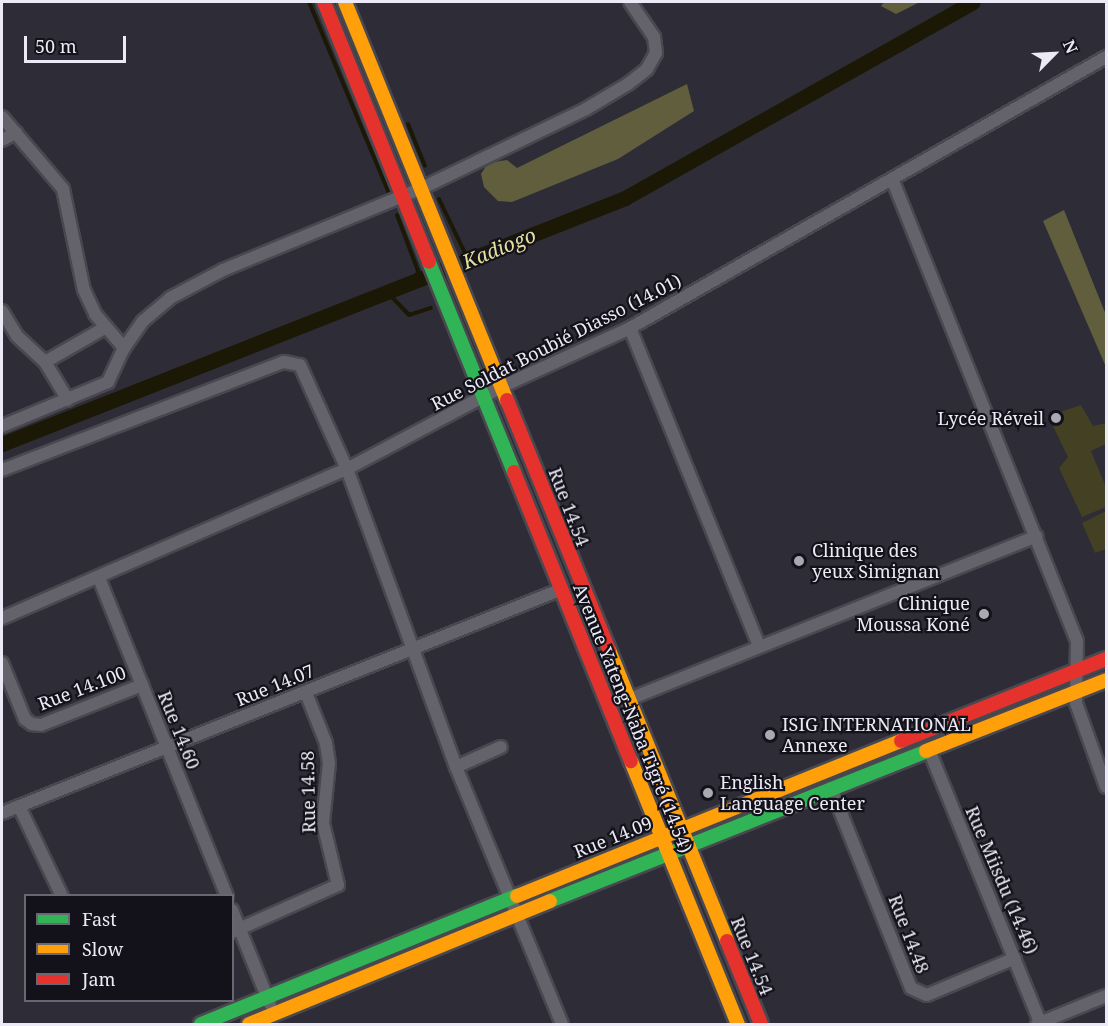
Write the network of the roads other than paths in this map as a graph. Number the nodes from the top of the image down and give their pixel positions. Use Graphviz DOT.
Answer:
graph roads {
  1 [pos="324,2"];
  2 [pos="345,2"];
  3 [pos="630,2"];
  4 [pos="1107,57"];
  5 [pos="2,117"];
  6 [pos="16,133"];
  7 [pos="2,140"];
  8 [pos="893,181"];
  9 [pos="420,189"];
  10 [pos="403,196"];
  11 [pos="2,311"];
  12 [pos="106,327"];
  13 [pos="630,328"];
  14 [pos="124,348"];
  15 [pos="45,362"];
  16 [pos="503,386"];
  17 [pos="485,398"];
  18 [pos="68,399"];
  19 [pos="2,426"];
  20 [pos="347,469"];
  21 [pos="2,470"];
  22 [pos="1036,536"];
  23 [pos="99,578"];
  24 [pos="562,589"];
  25 [pos="2,618"];
  26 [pos="759,645"];
  27 [pos="411,649"];
  28 [pos="1107,659"];
  29 [pos="2,663"];
  30 [pos="1077,672"];
  31 [pos="1107,680"];
  32 [pos="142,685"];
  33 [pos="1075,692"];
  34 [pos="306,693"];
  35 [pos="627,700"];
  36 [pos="501,747"];
  37 [pos="168,749"];
  38 [pos="929,750"];
  39 [pos="456,767"];
  40 [pos="1107,787"];
  41 [pos="831,789"];
  42 [pos="20,806"];
  43 [pos="2,813"];
  44 [pos="680,828"];
  45 [pos="662,836"];
  46 [pos="687,846"];
  47 [pos="668,854"];
  48 [pos="61,894"];
  49 [pos="226,894"];
  50 [pos="509,898"];
  51 [pos="516,914"];
  52 [pos="236,931"];
  53 [pos="1015,958"];
  54 [pos="1107,996"];
  55 [pos="268,998"];
  56 [pos="274,1014"];
  57 [pos="201,1024"];
  58 [pos="249,1024"];
  59 [pos="562,1024"];
  60 [pos="738,1024"];
  61 [pos="761,1024"];
  62 [pos="1040,1024"];
  1 -- 10 [label="main road"];
  2 -- 9 [label="main road, Rue 14.54"];
  3 -- 9 [label="street"];
  4 -- 8 [label="street, Rue Soldat Boubié Diasso (14.01)"];
  5 -- 6 [label="street"];
  6 -- 7 [label="street"];
  6 -- 12 [label="street"];
  8 -- 13 [label="street, Rue Soldat Boubié Diasso (14.01)"];
  8 -- 22 [label="street"];
  9 -- 10 [label="street"];
  9 -- 16 [label="main road, Rue 14.54"];
  10 -- 14 [label="street"];
  10 -- 17 [label="main road, Avenue Yateng-Naba Tigré (14.54)"];
  11 -- 15 [label="street"];
  12 -- 14 [label="street"];
  12 -- 15 [label="street"];
  13 -- 16 [label="street, Rue Soldat Boubié Diasso (14.01)"];
  13 -- 26 [label="street"];
  14 -- 18 [label="street"];
  15 -- 18 [label="street"];
  16 -- 17 [label="street, Rue Soldat Boubié Diasso (14.01)"];
  16 -- 35 [label="main road, Rue 14.54"];
  17 -- 20 [label="street, Rue Soldat Boubié Diasso (14.01)"];
  17 -- 24 [label="main road, Avenue Yateng-Naba Tigré (14.54)"];
  18 -- 19 [label="street"];
  20 -- 21 [label="street"];
  20 -- 23 [label="street, Rue Soldat Boubié Diasso (14.01)"];
  20 -- 27 [label="street"];
  22 -- 26 [label="street"];
  22 -- 30 [label="street"];
  23 -- 25 [label="street, Rue Soldat Boubié Diasso (14.01)"];
  23 -- 32 [label="street, Rue 14.60"];
  24 -- 27 [label="street, Rue 14.07"];
  24 -- 45 [label="main road, Avenue Yateng-Naba Tigré (14.54)"];
  26 -- 35 [label="street"];
  27 -- 34 [label="street, Rue 14.07"];
  27 -- 39 [label="street"];
  28 -- 30 [label="main road, Rue 14.09"];
  29 -- 32 [label="street, Rue 14.100"];
  30 -- 33 [label="street"];
  30 -- 44 [label="main road, Rue 14.09"];
  31 -- 33 [label="main road, Rue 14.09"];
  32 -- 37 [label="street, Rue 14.60"];
  33 -- 38 [label="main road, Rue 14.09"];
  33 -- 40 [label="street"];
  34 -- 37 [label="street, Rue 14.07"];
  34 -- 52 [label="street, Rue 14.58"];
  35 -- 44 [label="main road, Rue 14.54"];
  36 -- 39 [label="street"];
  37 -- 42 [label="street, Rue 14.07"];
  37 -- 49 [label="street, Rue 14.60"];
  38 -- 41 [label="main road, Rue 14.09"];
  38 -- 53 [label="street, Rue Miisdu (14.46)"];
  39 -- 50 [label="street"];
  41 -- 46 [label="main road, Rue 14.09"];
  41 -- 53 [label="street, Rue 14.48"];
  42 -- 43 [label="street, Rue 14.07"];
  42 -- 48 [label="street"];
  44 -- 45 [label="main road, Rue 14.09"];
  44 -- 46 [label="main road, Rue 14.54"];
  45 -- 47 [label="main road, Avenue Yateng-Naba Tigré (14.54)"];
  45 -- 50 [label="main road, Rue 14.09"];
  46 -- 47 [label="main road, Rue 14.09"];
  46 -- 61 [label="main road, Rue 14.54"];
  47 -- 51 [label="main road, Rue 14.09"];
  47 -- 60 [label="main road, Avenue Yateng-Naba Tigré (14.54)"];
  50 -- 51 [label="street"];
  50 -- 55 [label="main road, Rue 14.09"];
  51 -- 56 [label="main road, Rue 14.09"];
  51 -- 59 [label="street"];
  52 -- 55 [label="street"];
  53 -- 62 [label="street, Rue Miisdu (14.46)"];
  54 -- 62 [label="street"];
  55 -- 56 [label="street"];
  55 -- 57 [label="main road, Rue 14.09"];
  56 -- 58 [label="main road, Rue 14.09"];
}
